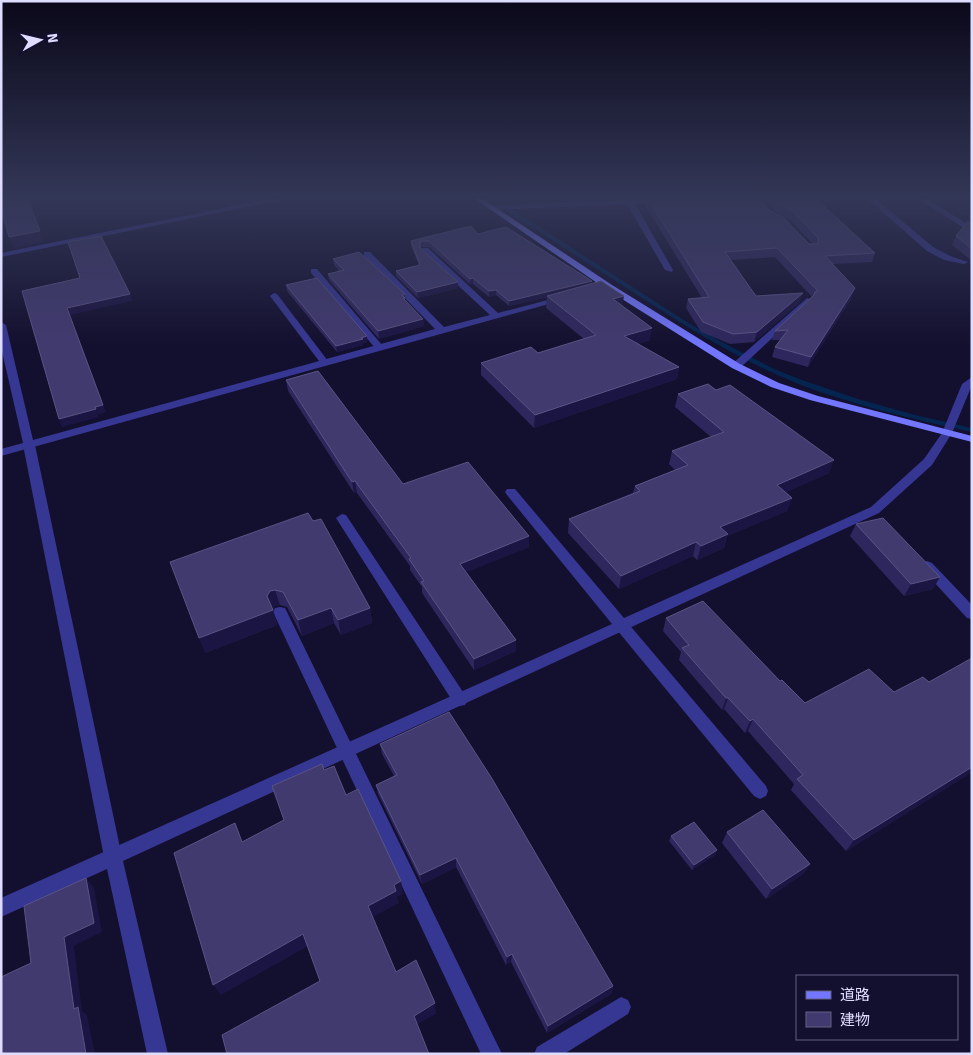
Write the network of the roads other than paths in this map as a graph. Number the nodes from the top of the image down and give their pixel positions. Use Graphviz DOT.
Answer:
graph roads {
  1 [pos="35,248"];
  2 [pos="551,248"];
  3 [pos="657,248"];
  4 [pos="928,248"];
  5 [pos="424,250"];
  6 [pos="367,254"];
  7 [pos="1,255"];
  8 [pos="964,262"];
  9 [pos="669,270"];
  10 [pos="314,271"];
  11 [pos="609,287"];
  12 [pos="590,292"];
  13 [pos="274,296"];
  14 [pos="572,297"];
  15 [pos="808,301"];
  16 [pos="497,316"];
  17 [pos="1,325"];
  18 [pos="442,331"];
  19 [pos="379,347"];
  20 [pos="325,363"];
  21 [pos="736,366"];
  22 [pos="972,380"];
  23 [pos="947,433"];
  24 [pos="972,439"];
  25 [pos="28,445"];
  26 [pos="1,453"];
  27 [pos="511,492"];
  28 [pos="342,518"];
  29 [pos="920,558"];
  30 [pos="280,612"];
  31 [pos="972,614"];
  32 [pos="622,626"];
  33 [pos="460,700"];
  34 [pos="347,751"];
  35 [pos="760,791"];
  36 [pos="113,857"];
  37 [pos="1,908"];
  38 [pos="621,1007"];
  39 [pos="158,1054"];
  40 [pos="492,1054"];
  41 [pos="544,1054"];
  1 -- 7 [label="street"];
  2 -- 11 [label="street"];
  3 -- 9 [label="street"];
  4 -- 8 [label="street"];
  5 -- 16 [label="street"];
  6 -- 18 [label="street"];
  10 -- 19 [label="street"];
  11 -- 12 [label="street"];
  11 -- 21 [label="street"];
  13 -- 20 [label="street"];
  14 -- 16 [label="street"];
  15 -- 21 [label="street"];
  16 -- 18 [label="street"];
  17 -- 25 [label="street"];
  18 -- 19 [label="street"];
  19 -- 20 [label="street"];
  20 -- 25 [label="street"];
  21 -- 23 [label="street"];
  22 -- 23 [label="street"];
  23 -- 24 [label="street"];
  23 -- 32 [label="street"];
  25 -- 26 [label="street"];
  25 -- 36 [label="street"];
  27 -- 32 [label="street"];
  28 -- 33 [label="street"];
  29 -- 31 [label="street"];
  30 -- 34 [label="street"];
  32 -- 33 [label="street"];
  32 -- 35 [label="street"];
  33 -- 34 [label="street"];
  34 -- 36 [label="street"];
  34 -- 40 [label="street"];
  36 -- 37 [label="street"];
  36 -- 39 [label="street"];
  38 -- 41 [label="street"];
}
